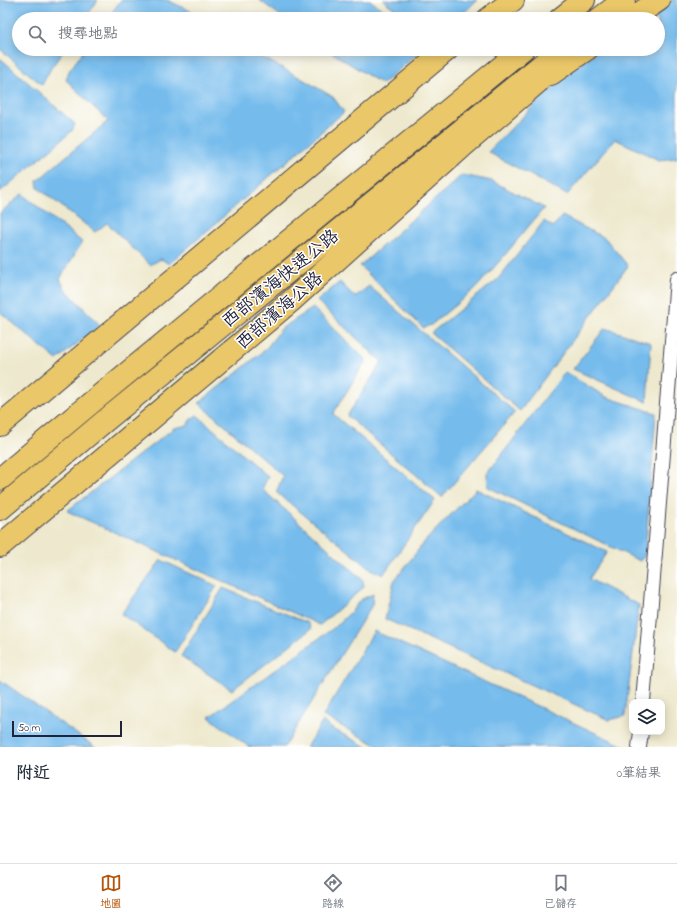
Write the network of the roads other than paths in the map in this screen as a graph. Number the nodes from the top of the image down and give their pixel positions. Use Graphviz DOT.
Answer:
graph roads {
  1 [pos="512,0"];
  2 [pos="584,0"];
  3 [pos="609,0"];
  4 [pos="624,0"];
  5 [pos="659,0"];
  6 [pos="497,12"];
  7 [pos="569,12"];
  8 [pos="598,12"];
  9 [pos="609,12"];
  10 [pos="641,12"];
  11 [pos="439,56"];
  12 [pos="513,56"];
  13 [pos="552,56"];
  14 [pos="561,56"];
  15 [pos="577,56"];
  16 [pos="538,82"];
  17 [pos="677,279"];
  18 [pos="0,425"];
  19 [pos="0,480"];
  20 [pos="0,509"];
  21 [pos="0,546"];
  22 [pos="644,699"];
  23 [pos="641,735"];
  24 [pos="639,747"];
  1 -- 6 [label="main road"];
  2 -- 7 [label="main road"];
  3 -- 8 [label="main road"];
  4 -- 9 [label="main road"];
  5 -- 10 [label="main road"];
  11 -- 18 [label="main road"];
  12 -- 19 [label="main road, 西部濱海快速公路"];
  13 -- 20 [label="main road, 西部濱海快速公路"];
  14 -- 16 [label="main road, 西部濱海公路"];
  15 -- 16 [label="main road"];
  16 -- 21 [label="main road, 西部濱海公路"];
  17 -- 22 [label="street"];
  23 -- 24 [label="street"];
}
